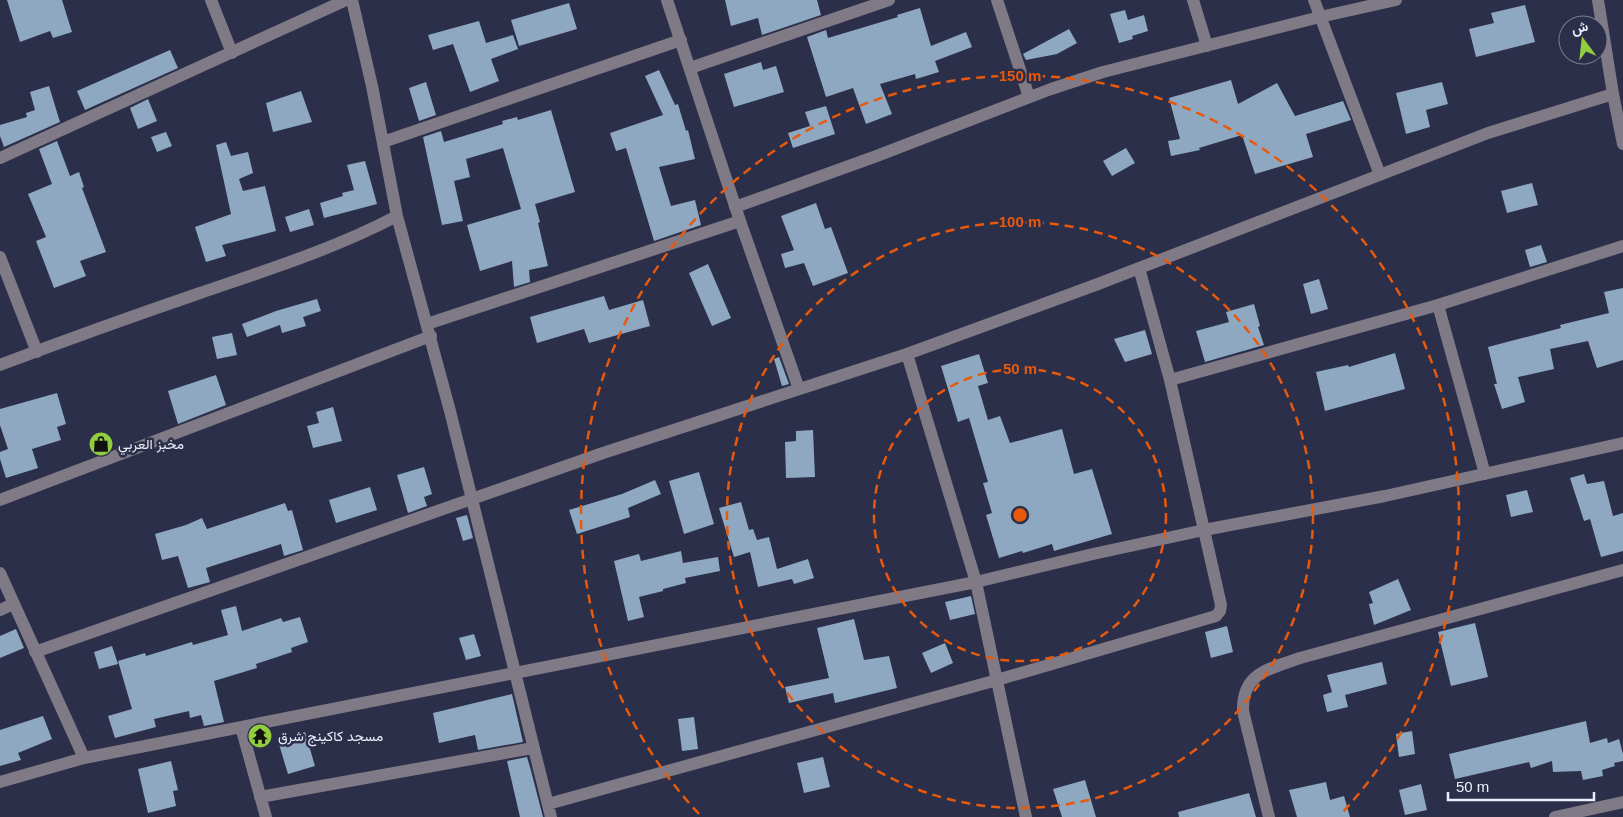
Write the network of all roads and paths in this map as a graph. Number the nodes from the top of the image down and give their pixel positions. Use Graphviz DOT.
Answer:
graph roads {
  1 [pos="211,0"];
  2 [pos="346,0"];
  3 [pos="352,0"];
  4 [pos="667,0"];
  5 [pos="889,0"];
  6 [pos="997,0"];
  7 [pos="1192,0"];
  8 [pos="1314,0"];
  9 [pos="1396,0"];
  10 [pos="1598,0"];
  11 [pos="1320,17"];
  12 [pos="681,40"];
  13 [pos="1207,46"];
  14 [pos="232,53"];
  15 [pos="690,68"];
  16 [pos="1613,94"];
  17 [pos="1029,97"];
  18 [pos="1619,107"];
  19 [pos="382,142"];
  20 [pos="1623,144"];
  21 [pos="0,158"];
  22 [pos="1380,175"];
  23 [pos="735,207"];
  24 [pos="397,216"];
  25 [pos="740,221"];
  26 [pos="1623,246"];
  27 [pos="0,257"];
  28 [pos="1139,268"];
  29 [pos="1438,305"];
  30 [pos="429,330"];
  31 [pos="37,352"];
  32 [pos="907,354"];
  33 [pos="0,366"];
  34 [pos="1170,380"];
  35 [pos="799,389"];
  36 [pos="1623,443"];
  37 [pos="1485,474"];
  38 [pos="472,499"];
  39 [pos="0,500"];
  40 [pos="1204,530"];
  41 [pos="1623,570"];
  42 [pos="0,573"];
  43 [pos="976,582"];
  44 [pos="13,604"];
  45 [pos="0,610"];
  46 [pos="35,652"];
  47 [pos="515,672"];
  48 [pos="997,680"];
  49 [pos="241,727"];
  50 [pos="533,748"];
  51 [pos="84,758"];
  52 [pos="0,782"];
  53 [pos="260,796"];
  54 [pos="1623,802"];
  55 [pos="549,811"];
  56 [pos="266,817"];
  57 [pos="1026,817"];
  58 [pos="1269,817"];
  59 [pos="1555,817"];
  1 -- 14 [label="street"];
  2 -- 14 [label="street"];
  3 -- 19 [label="street"];
  4 -- 12 [label="street"];
  5 -- 15 [label="street"];
  6 -- 17 [label="street"];
  7 -- 13 [label="street"];
  8 -- 11 [label="street"];
  9 -- 11 [label="street"];
  10 -- 16 [label="street"];
  11 -- 13 [label="street"];
  11 -- 22 [label="street"];
  12 -- 15 [label="street"];
  12 -- 19 [label="street"];
  13 -- 17 [label="street"];
  14 -- 21 [label="street"];
  15 -- 23 [label="street"];
  16 -- 18 [label="street"];
  16 -- 22 [label="street"];
  17 -- 23 [label="street"];
  18 -- 20 [label="street"];
  19 -- 24 [label="street"];
  22 -- 28 [label="street"];
  23 -- 25 [label="street"];
  24 -- 30 [label="street"];
  24 -- 31 [label="street"];
  25 -- 30 [label="street"];
  25 -- 35 [label="street"];
  26 -- 29 [label="street"];
  27 -- 31 [label="street"];
  28 -- 32 [label="street"];
  28 -- 34 [label="street"];
  29 -- 34 [label="street"];
  29 -- 37 [label="street"];
  30 -- 38 [label="street"];
  30 -- 39 [label="street"];
  31 -- 33 [label="street"];
  32 -- 35 [label="street"];
  32 -- 43 [label="street"];
  34 -- 40 [label="street"];
  35 -- 38 [label="street"];
  36 -- 37 [label="street"];
  37 -- 40 [label="street"];
  38 -- 46 [label="street"];
  38 -- 47 [label="street"];
  40 -- 43 [label="street"];
  40 -- 48 [label="street"];
  41 -- 58 [label="street"];
  42 -- 44 [label="street"];
  43 -- 47 [label="street"];
  43 -- 48 [label="street"];
  44 -- 45 [label="street"];
  44 -- 46 [label="street"];
  46 -- 51 [label="street"];
  47 -- 49 [label="street"];
  47 -- 50 [label="street"];
  48 -- 55 [label="street"];
  48 -- 57 [label="street"];
  49 -- 51 [label="street"];
  49 -- 53 [label="street"];
  50 -- 53 [label="street"];
  50 -- 55 [label="street"];
  51 -- 52 [label="street"];
  53 -- 56 [label="street"];
  54 -- 59 [label="street"];
}
